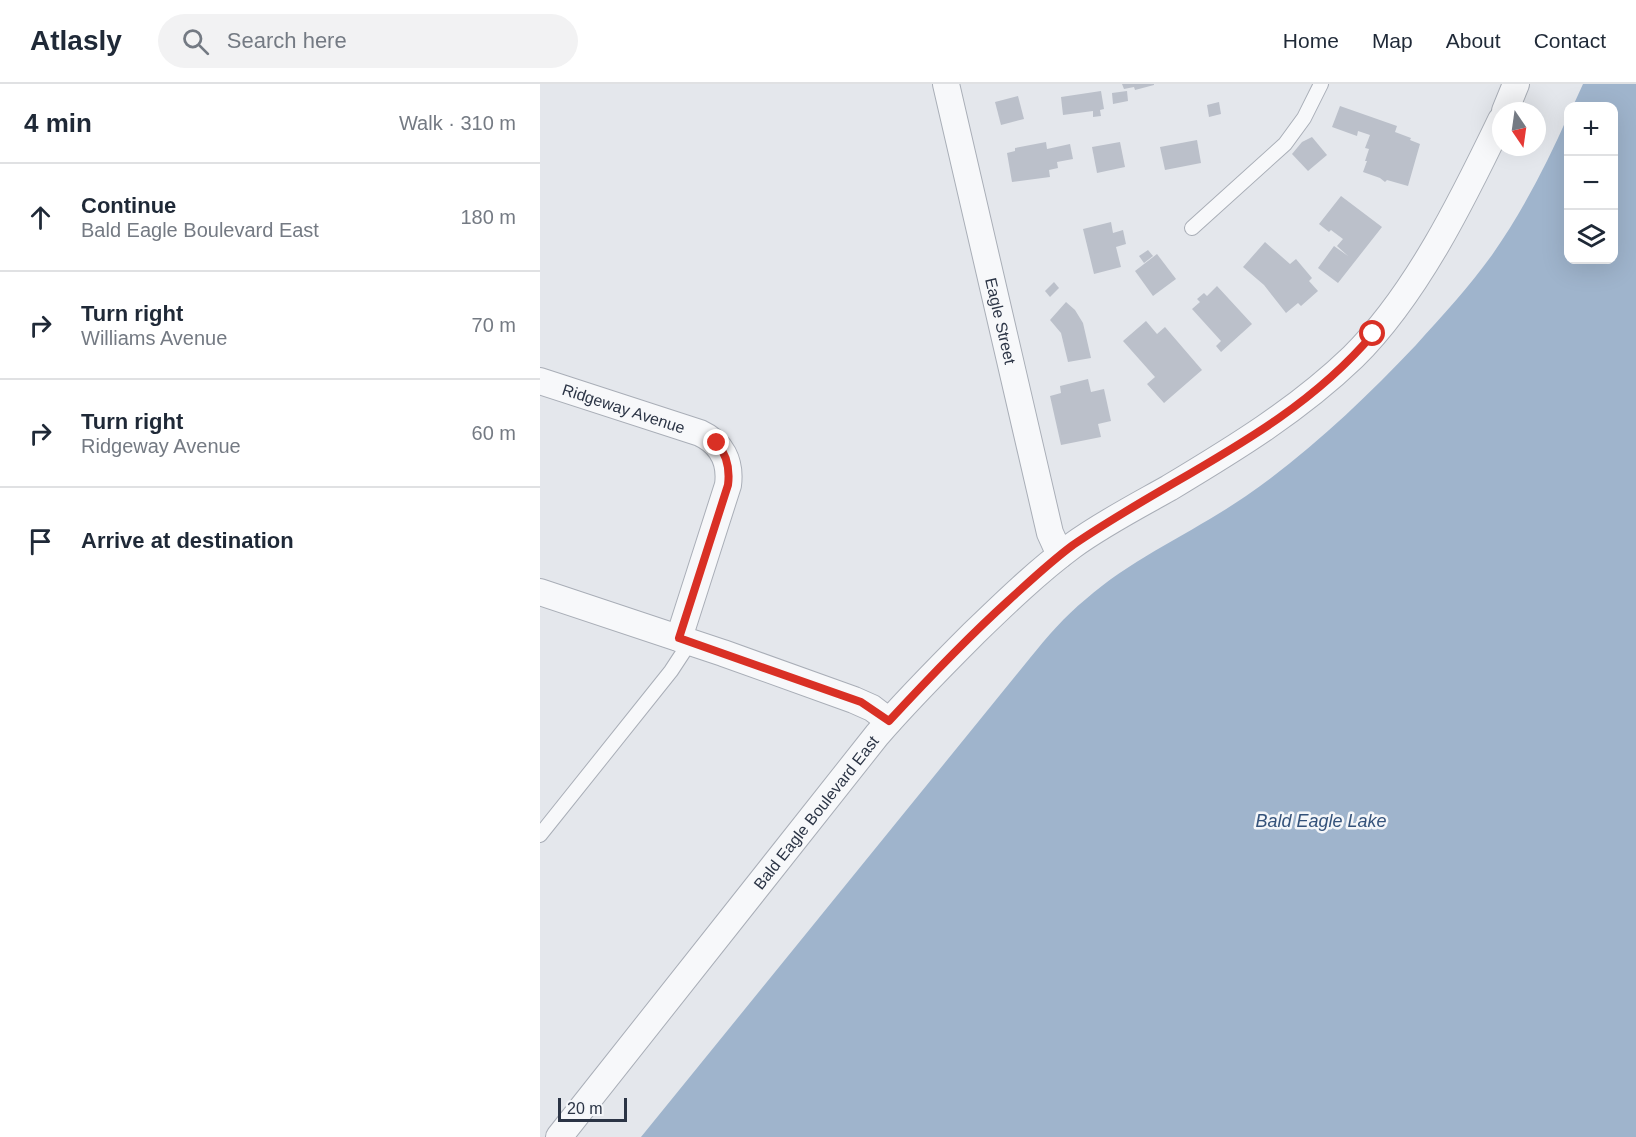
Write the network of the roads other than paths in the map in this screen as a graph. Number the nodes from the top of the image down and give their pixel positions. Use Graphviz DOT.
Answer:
graph roads {
  1 [pos="946,84"];
  2 [pos="1320,84"];
  3 [pos="1516,84"];
  4 [pos="1509,102"];
  5 [pos="1492,137"];
  6 [pos="1192,228"];
  7 [pos="540,381"];
  8 [pos="1060,555"];
  9 [pos="540,592"];
  10 [pos="684,640"];
  11 [pos="889,721"];
  12 [pos="540,835"];
  13 [pos="559,1137"];
  1 -- 8 [label="street, Eagle Street"];
  2 -- 6 [label="lane"];
  3 -- 4 [label="street"];
  5 -- 8 [label="street, Bald Eagle Boulevard East"];
  7 -- 10 [label="street, Ridgeway Avenue"];
  8 -- 11 [label="street, Bald Eagle Boulevard East"];
  9 -- 10 [label="street"];
  10 -- 11 [label="street"];
  10 -- 12 [label="lane"];
  11 -- 13 [label="street, Bald Eagle Boulevard East"];
}
